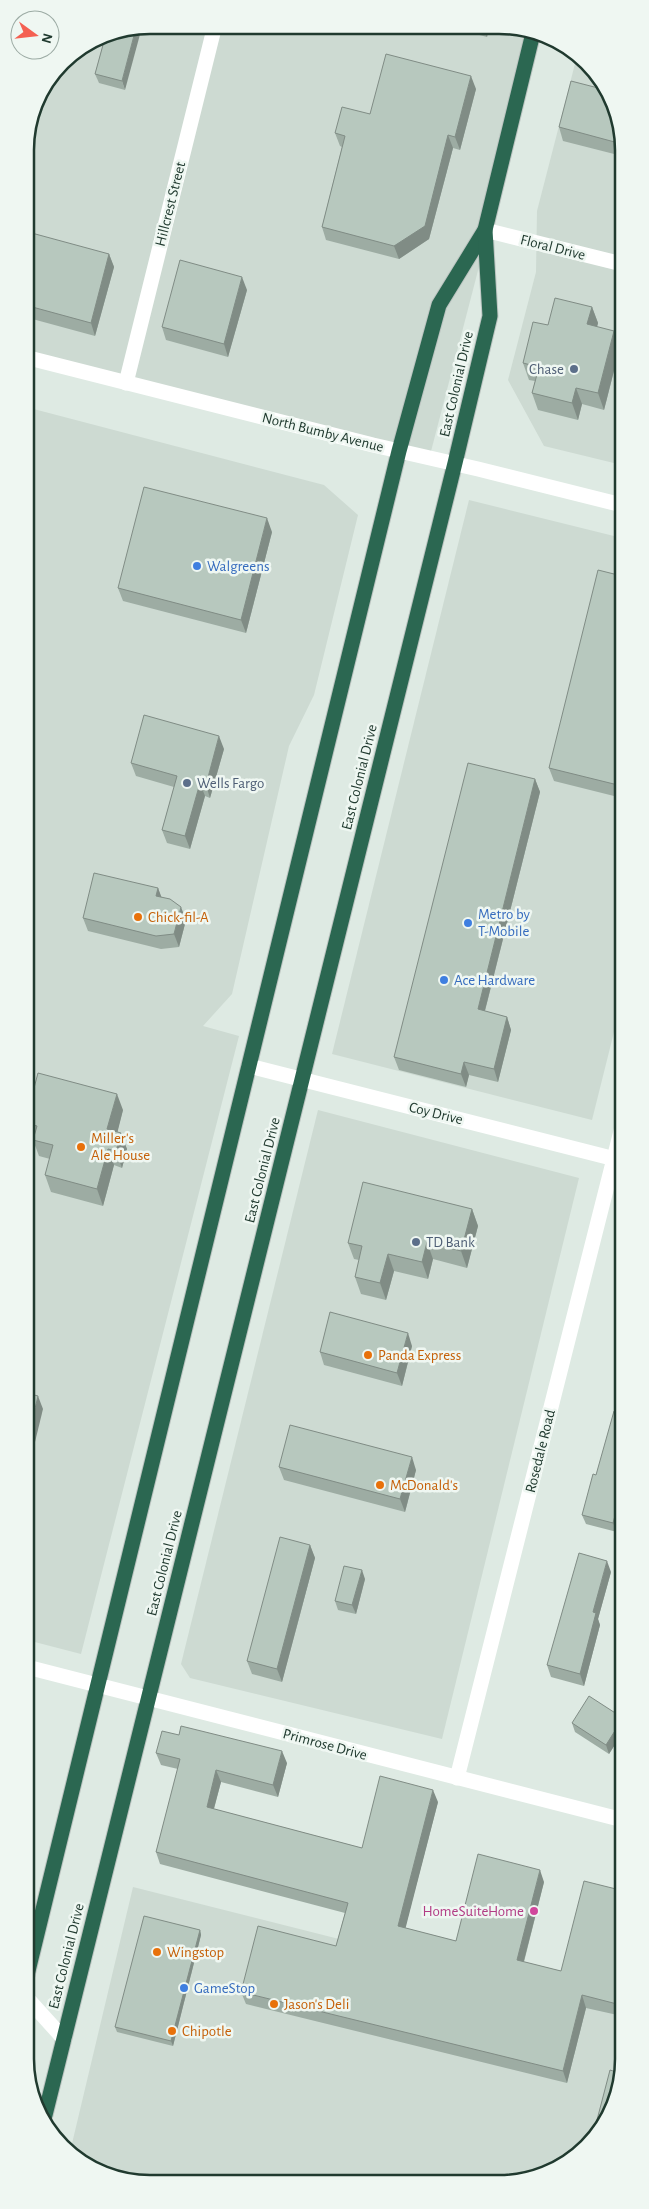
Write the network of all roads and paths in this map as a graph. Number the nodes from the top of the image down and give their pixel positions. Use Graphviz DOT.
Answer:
graph roads {
  1 [pos="213,34"];
  2 [pos="533,39"];
  3 [pos="485,230"];
  4 [pos="615,262"];
  5 [pos="34,359"];
  6 [pos="126,383"];
  7 [pos="399,451"];
  8 [pos="455,463"];
  9 [pos="615,503"];
  10 [pos="249,1066"];
  11 [pos="302,1079"];
  12 [pos="615,1159"];
  13 [pos="615,1172"];
  14 [pos="34,1668"];
  15 [pos="98,1685"];
  16 [pos="148,1698"];
  17 [pos="457,1778"];
  18 [pos="615,1818"];
  19 [pos="34,1946"];
  20 [pos="34,2006"];
  21 [pos="64,2039"];
  22 [pos="46,2109"];
  1 -- 6 [label="street, Hillcrest Street"];
  2 -- 3 [label="highway, East Colonial Drive"];
  3 -- 4 [label="street, Floral Drive"];
  3 -- 7 [label="highway, East Colonial Drive"];
  3 -- 8 [label="highway, East Colonial Drive"];
  5 -- 6 [label="street, North Bumby Avenue"];
  6 -- 7 [label="street, North Bumby Avenue"];
  7 -- 8 [label="street, North Bumby Avenue"];
  7 -- 10 [label="highway, East Colonial Drive"];
  8 -- 9 [label="street, North Bumby Avenue"];
  8 -- 11 [label="highway, East Colonial Drive"];
  10 -- 11 [label="street, Coy Drive"];
  10 -- 15 [label="highway, East Colonial Drive"];
  11 -- 12 [label="street, Coy Drive"];
  11 -- 16 [label="highway, East Colonial Drive"];
  13 -- 17 [label="street, Rosedale Road"];
  14 -- 15 [label="street, Primrose Drive"];
  15 -- 16 [label="street, Primrose Drive"];
  15 -- 19 [label="highway, East Colonial Drive"];
  16 -- 17 [label="street, Primrose Drive"];
  16 -- 21 [label="highway, East Colonial Drive"];
  17 -- 18 [label="street, Primrose Drive"];
  20 -- 21 [label="street"];
  21 -- 22 [label="highway, East Colonial Drive"];
}
